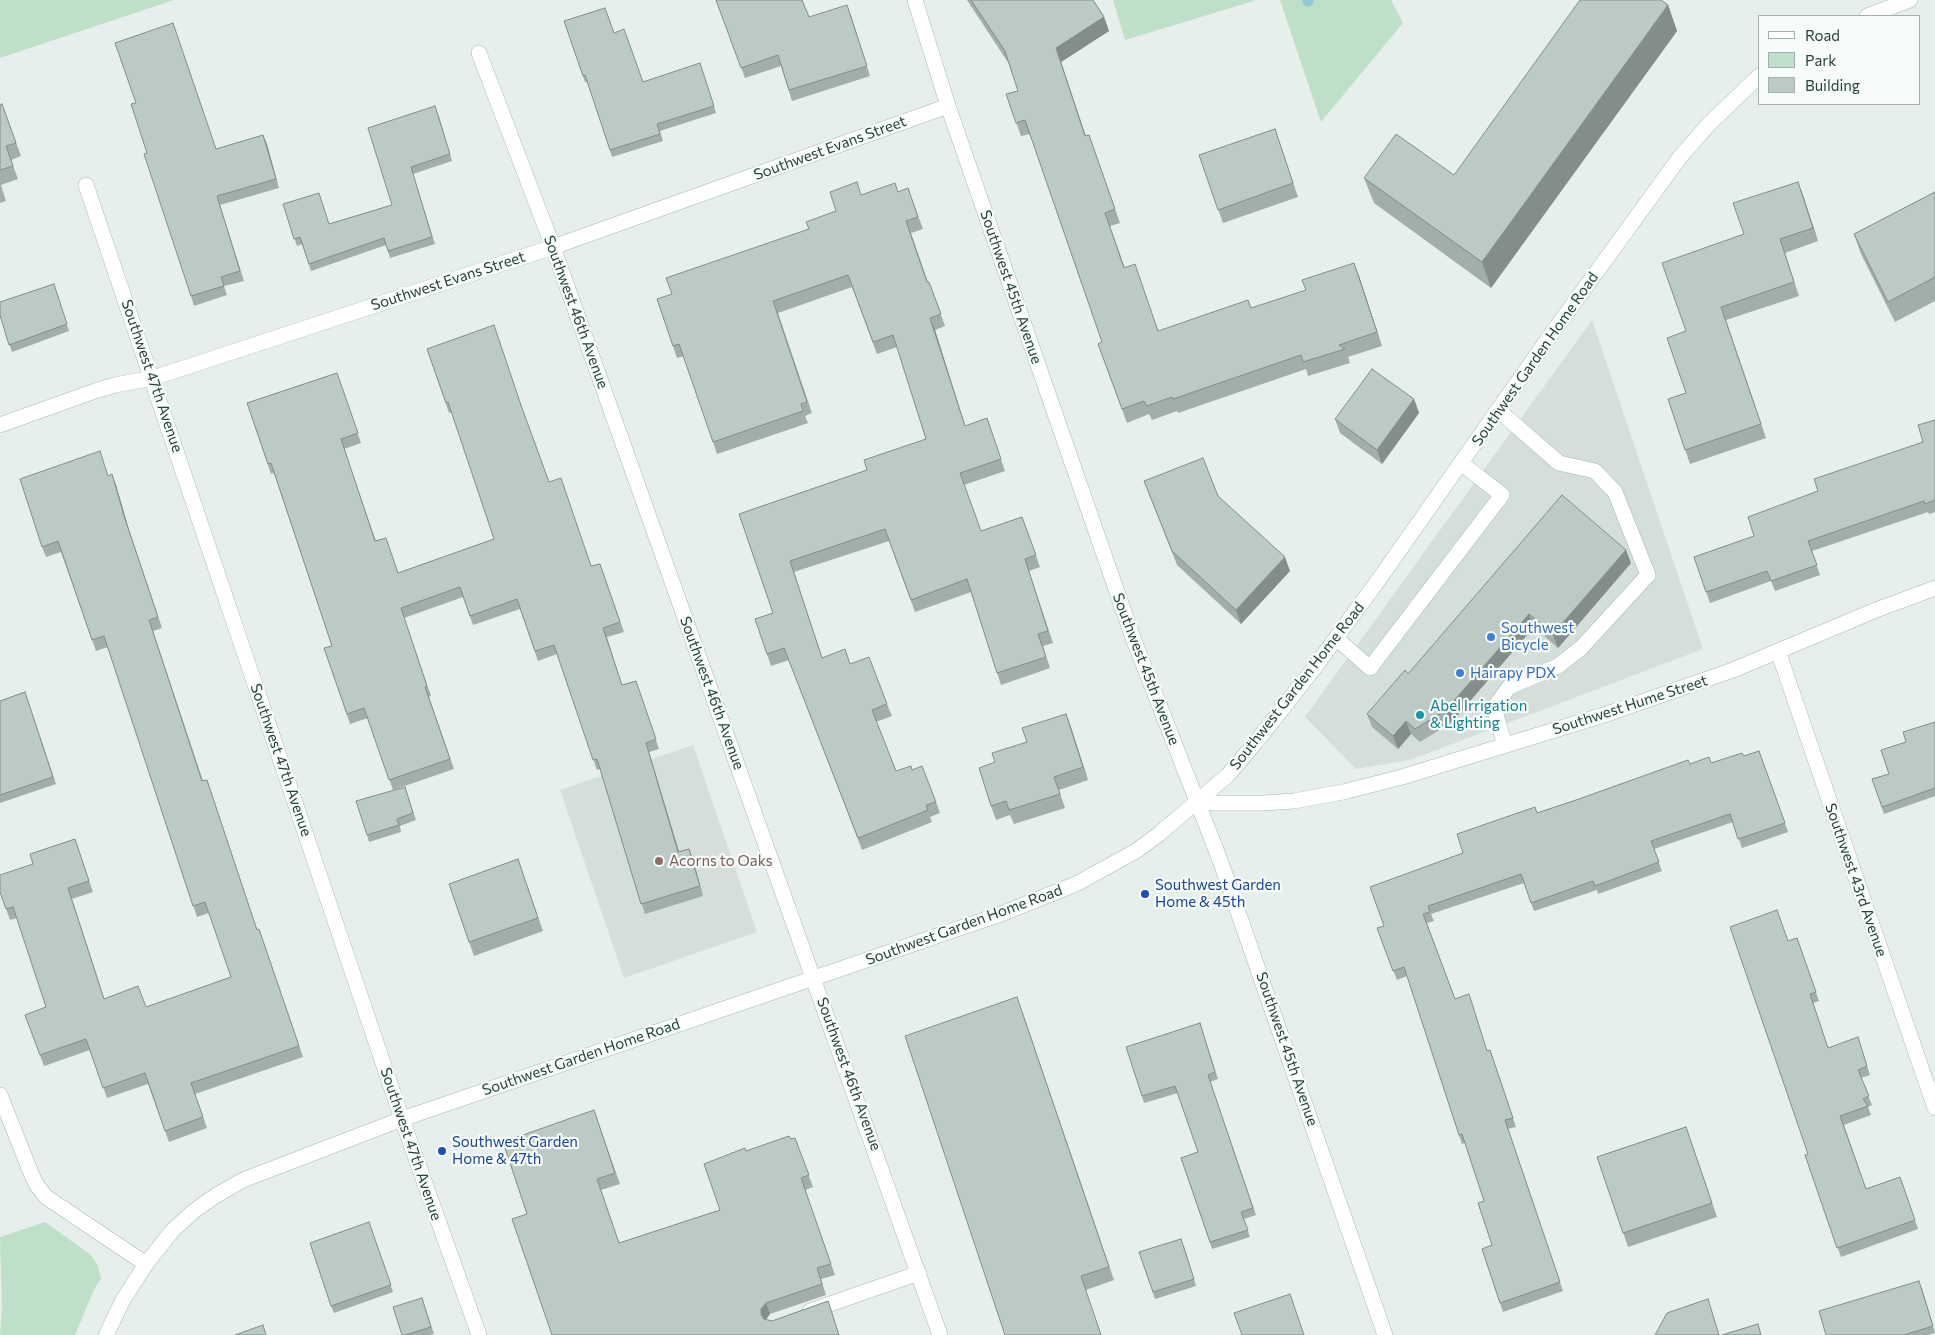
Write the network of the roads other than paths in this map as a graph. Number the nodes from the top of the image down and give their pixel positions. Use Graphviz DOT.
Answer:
graph roads {
  1 [pos="915,0"];
  2 [pos="1910,0"];
  3 [pos="1870,15"];
  4 [pos="479,53"];
  5 [pos="1758,77"];
  6 [pos="948,106"];
  7 [pos="86,184"];
  8 [pos="553,247"];
  9 [pos="153,378"];
  10 [pos="1498,410"];
  11 [pos="0,425"];
  12 [pos="1461,463"];
  13 [pos="1935,588"];
  14 [pos="1336,638"];
  15 [pos="1778,651"];
  16 [pos="1505,745"];
  17 [pos="1198,803"];
  18 [pos="814,978"];
  19 [pos="0,1095"];
  20 [pos="1935,1108"];
  21 [pos="402,1119"];
  22 [pos="146,1264"];
  23 [pos="919,1273"];
  24 [pos="792,1317"];
  25 [pos="106,1335"];
  26 [pos="479,1335"];
  27 [pos="940,1335"];
  28 [pos="1385,1335"];
  1 -- 6 [label="street, Southwest 45th Avenue"];
  2 -- 3 [label="street"];
  4 -- 8 [label="street, Southwest 46th Avenue"];
  5 -- 10 [label="street, Southwest Garden Home Road"];
  6 -- 8 [label="street, Southwest Evans Street"];
  6 -- 17 [label="street, Southwest 45th Avenue"];
  7 -- 9 [label="street, Southwest 47th Avenue"];
  8 -- 9 [label="street, Southwest Evans Street"];
  8 -- 18 [label="street, Southwest 46th Avenue"];
  9 -- 11 [label="street, Southwest Evans Street"];
  9 -- 21 [label="street, Southwest 47th Avenue"];
  10 -- 12 [label="street, Southwest Garden Home Road"];
  10 -- 16 [label="street"];
  12 -- 14 [label="street, Southwest Garden Home Road"];
  12 -- 14 [label="street"];
  13 -- 15 [label="street, Southwest Hume Street"];
  14 -- 17 [label="street, Southwest Garden Home Road"];
  15 -- 16 [label="street, Southwest Hume Street"];
  15 -- 20 [label="street, Southwest 43rd Avenue"];
  16 -- 17 [label="street, Southwest Hume Street"];
  17 -- 18 [label="street, Southwest Garden Home Road"];
  17 -- 28 [label="street, Southwest 45th Avenue"];
  18 -- 21 [label="street, Southwest Garden Home Road"];
  18 -- 23 [label="street, Southwest 46th Avenue"];
  19 -- 22 [label="street"];
  21 -- 22 [label="street, Southwest Garden Home Road"];
  21 -- 26 [label="street, Southwest 47th Avenue"];
  22 -- 25 [label="street, Southwest Garden Home Road"];
  23 -- 24 [label="street"];
  23 -- 27 [label="street, Southwest 46th Avenue"];
}
